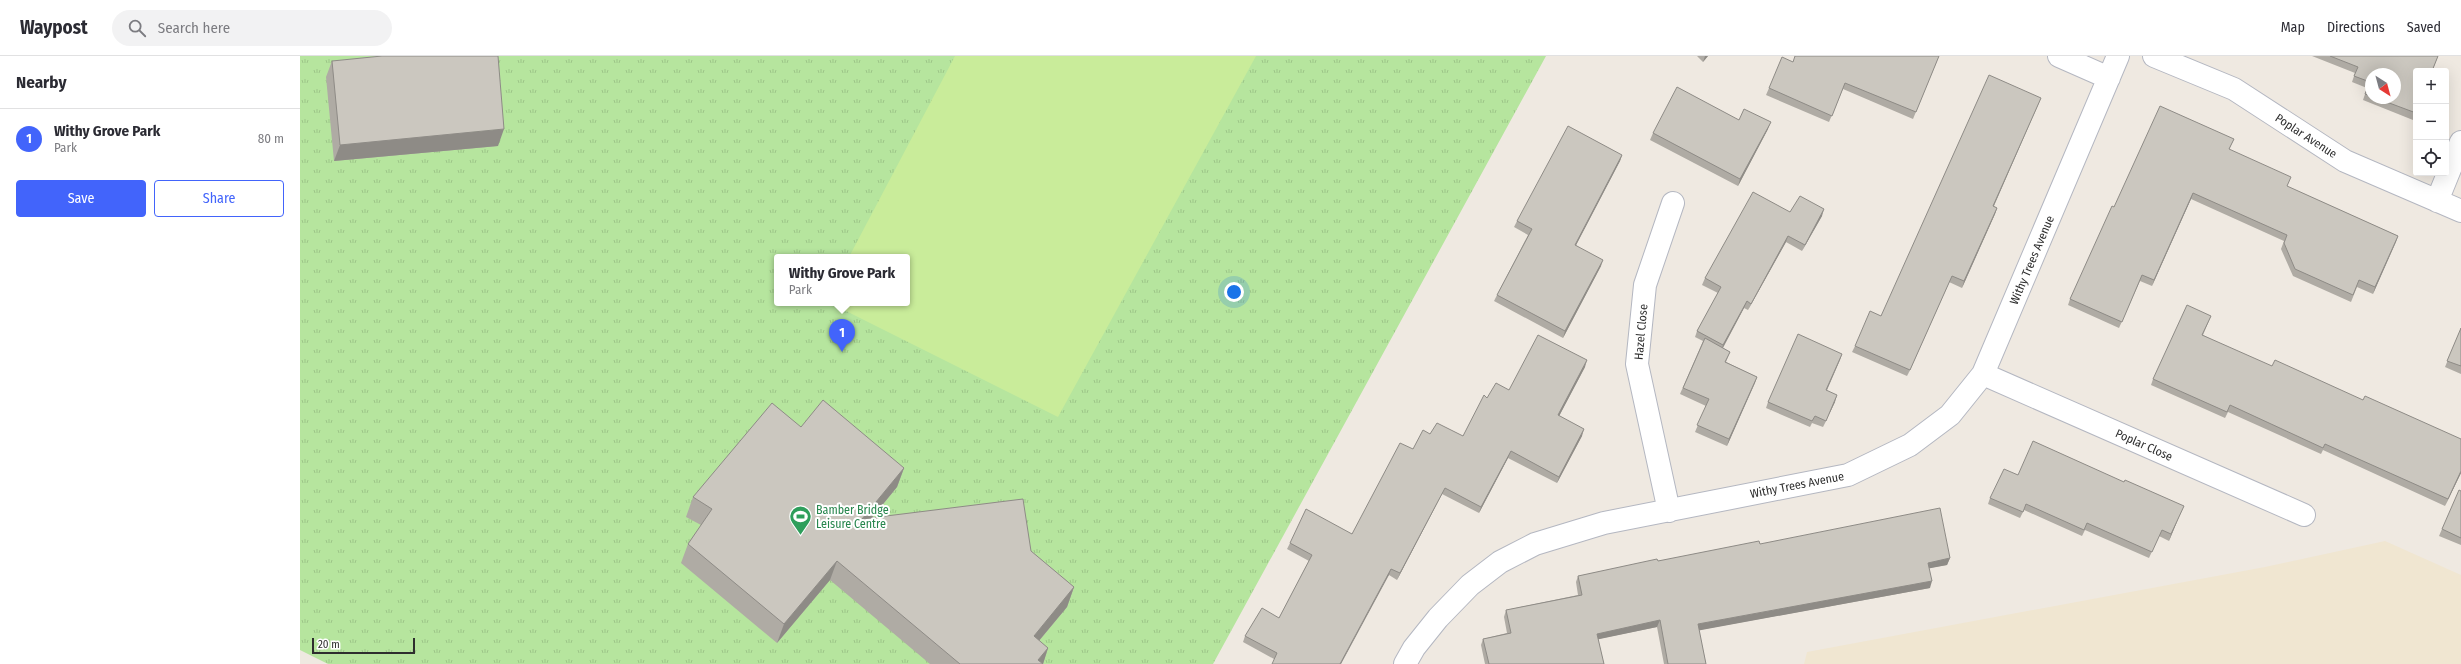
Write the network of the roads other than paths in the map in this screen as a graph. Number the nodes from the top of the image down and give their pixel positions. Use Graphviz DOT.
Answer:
graph roads {
  1 [pos="2059,56"];
  2 [pos="2118,56"];
  3 [pos="2154,56"];
  4 [pos="2109,78"];
  5 [pos="2461,142"];
  6 [pos="2437,201"];
  7 [pos="1673,203"];
  8 [pos="2461,211"];
  9 [pos="1983,374"];
  10 [pos="1669,511"];
  11 [pos="2304,515"];
  12 [pos="1405,664"];
  1 -- 4 [label="street"];
  2 -- 4 [label="street, Withy Trees Avenue"];
  3 -- 6 [label="street, Poplar Avenue"];
  4 -- 9 [label="street, Withy Trees Avenue"];
  5 -- 6 [label="street"];
  6 -- 8 [label="street, Poplar Avenue"];
  7 -- 10 [label="street, Hazel Close"];
  9 -- 10 [label="street, Withy Trees Avenue"];
  9 -- 11 [label="street, Poplar Close"];
  10 -- 12 [label="street, Withy Trees Avenue"];
}
